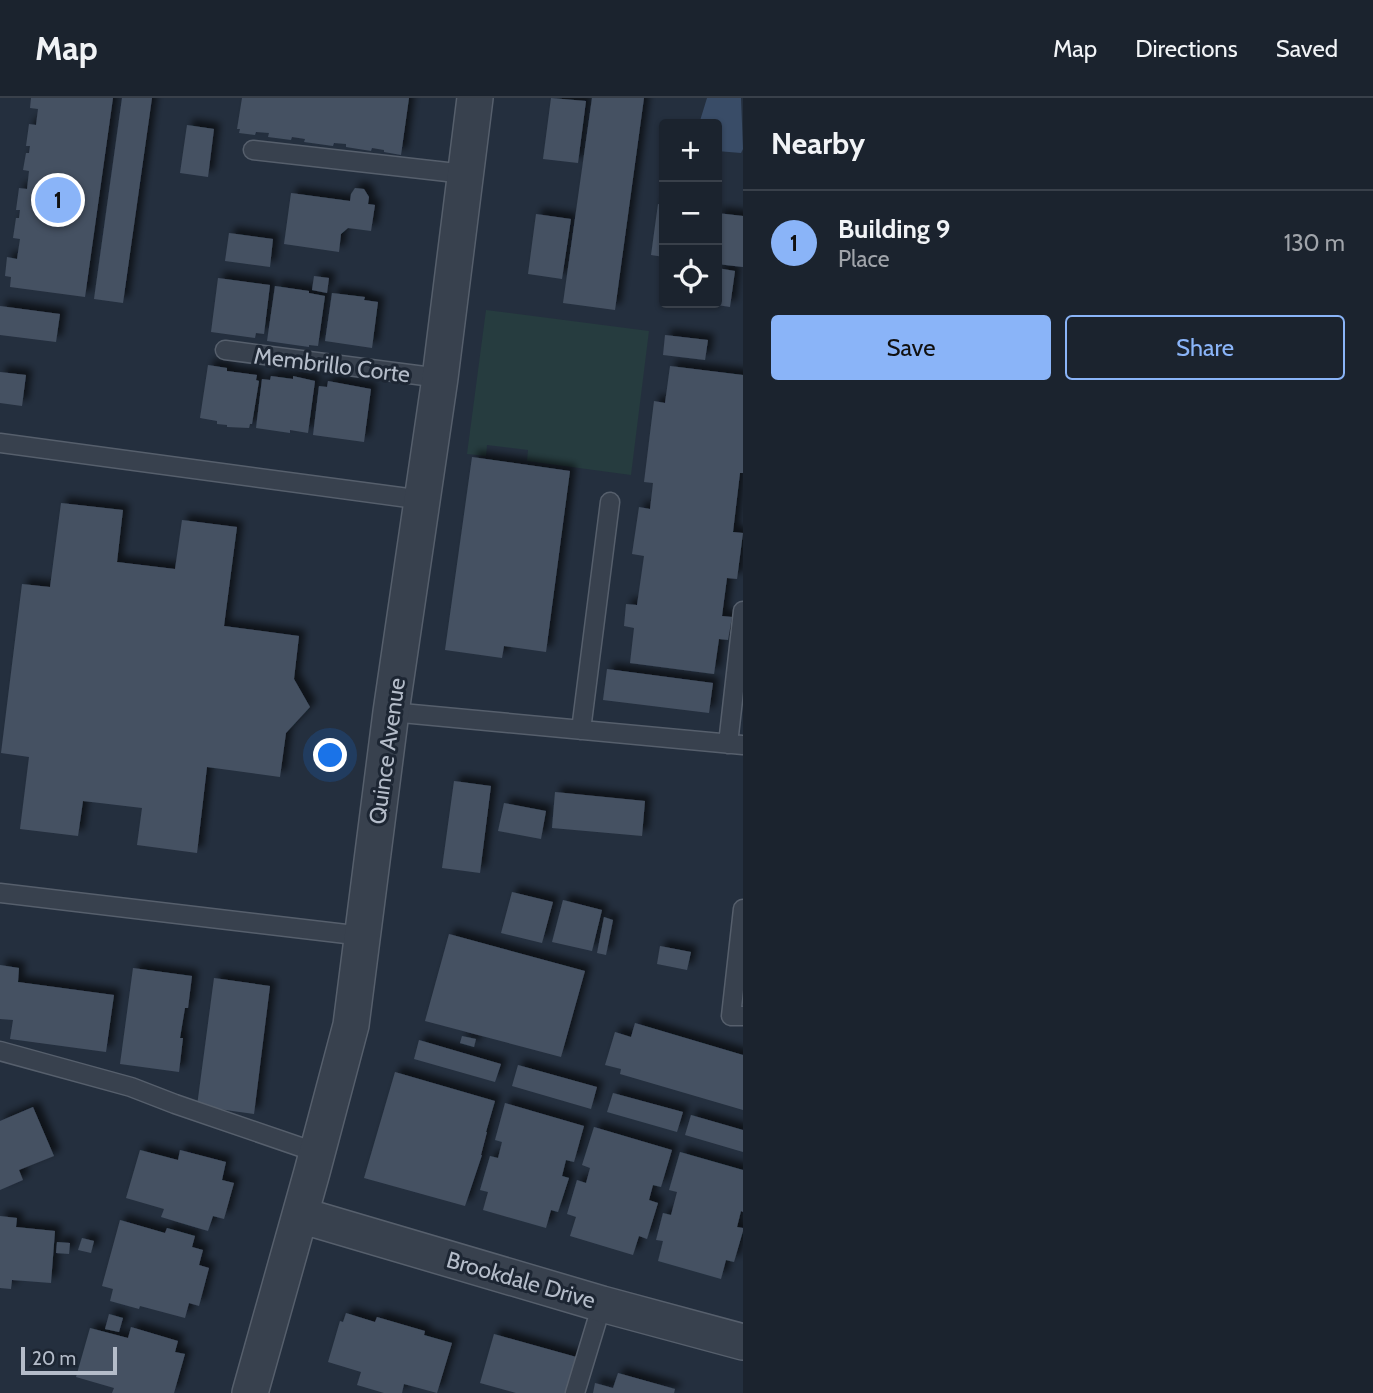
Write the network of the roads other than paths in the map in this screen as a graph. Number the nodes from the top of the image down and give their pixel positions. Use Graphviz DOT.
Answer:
graph roads {
  1 [pos="475,98"];
  2 [pos="253,150"];
  3 [pos="465,174"];
  4 [pos="225,350"];
  5 [pos="440,379"];
  6 [pos="0,443"];
  7 [pos="423,500"];
  8 [pos="610,502"];
  9 [pos="743,611"];
  10 [pos="391,712"];
  11 [pos="581,730"];
  12 [pos="735,745"];
  13 [pos="0,892"];
  14 [pos="743,909"];
  15 [pos="363,936"];
  16 [pos="743,1016"];
  17 [pos="0,1051"];
  18 [pos="318,1153"];
  19 [pos="300,1215"];
  20 [pos="602,1304"];
  21 [pos="743,1342"];
  22 [pos="250,1393"];
  23 [pos="575,1393"];
  1 -- 3 [label="street, Quince Avenue"];
  2 -- 3 [label="lane"];
  3 -- 5 [label="street, Quince Avenue"];
  4 -- 5 [label="lane, Membrillo Corte"];
  5 -- 7 [label="street, Quince Avenue"];
  6 -- 7 [label="lane"];
  7 -- 10 [label="street, Quince Avenue"];
  8 -- 11 [label="lane"];
  9 -- 12 [label="lane"];
  10 -- 11 [label="lane"];
  10 -- 15 [label="street, Quince Avenue"];
  11 -- 12 [label="lane"];
  13 -- 15 [label="lane"];
  14 -- 16 [label="lane"];
  15 -- 18 [label="street, Quince Avenue"];
  17 -- 18 [label="lane"];
  18 -- 19 [label="street, Quince Avenue"];
  19 -- 20 [label="street, Brookdale Drive"];
  19 -- 22 [label="street, Quince Avenue"];
  20 -- 21 [label="street, Brookdale Drive"];
  20 -- 23 [label="lane"];
}
